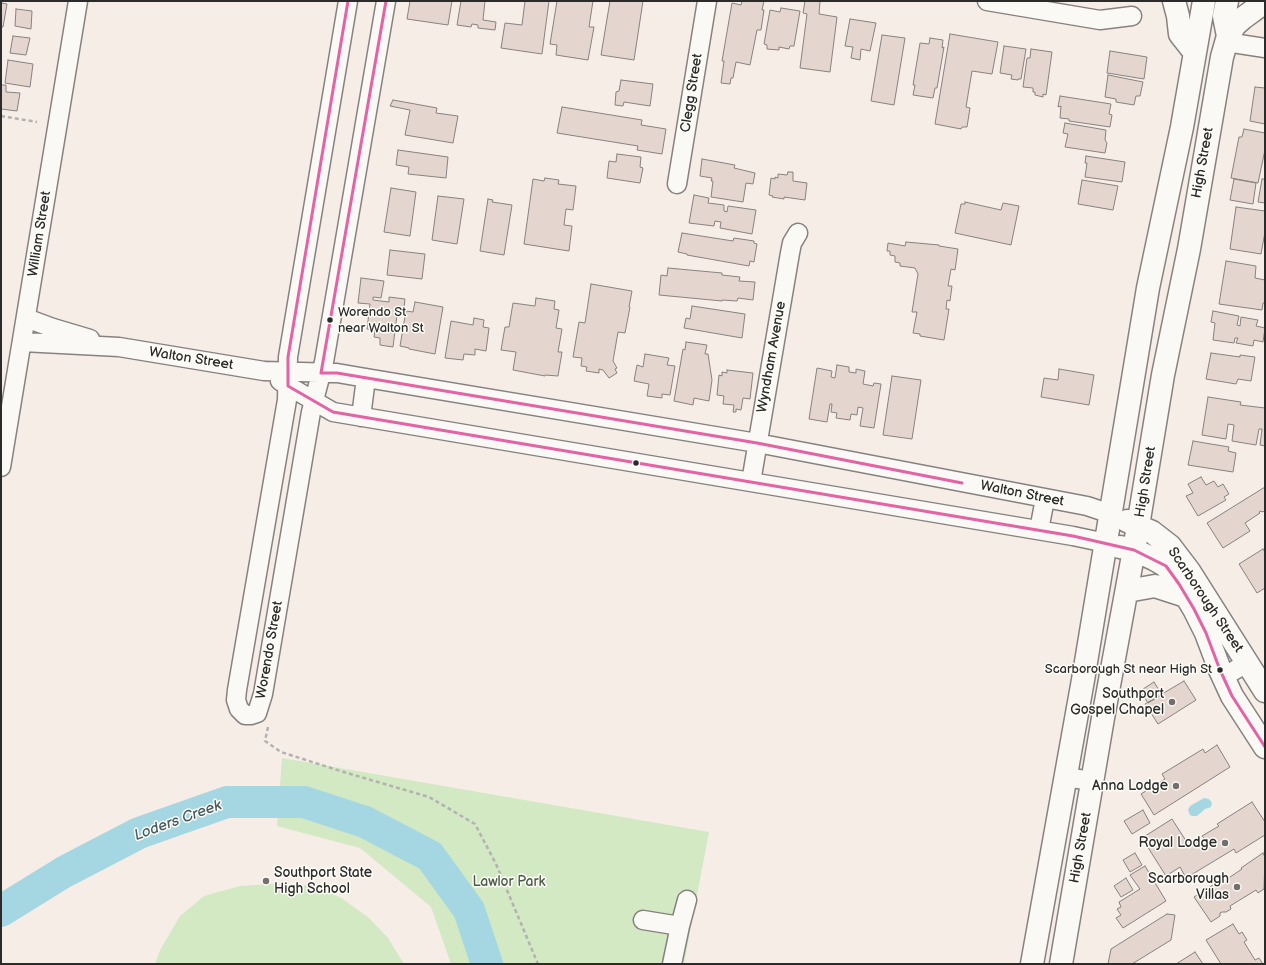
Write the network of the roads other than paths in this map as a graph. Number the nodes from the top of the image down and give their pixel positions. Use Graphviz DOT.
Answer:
graph roads {
  1 [pos="78,1"];
  2 [pos="348,1"];
  3 [pos="386,1"];
  4 [pos="707,1"];
  5 [pos="987,1"];
  6 [pos="1174,1"];
  7 [pos="1204,1"];
  8 [pos="1226,1"];
  9 [pos="1265,2"];
  10 [pos="1132,16"];
  11 [pos="1227,39"];
  12 [pos="1265,48"];
  13 [pos="1195,53"];
  14 [pos="677,184"];
  15 [pos="798,233"];
  16 [pos="26,318"];
  17 [pos="22,342"];
  18 [pos="118,347"];
  19 [pos="321,373"];
  20 [pos="366,378"];
  21 [pos="288,379"];
  22 [pos="7,396"];
  23 [pos="314,401"];
  24 [pos="361,417"];
  25 [pos="758,443"];
  26 [pos="1,467"];
  27 [pos="751,482"];
  28 [pos="1045,499"];
  29 [pos="1111,514"];
  30 [pos="1139,526"];
  31 [pos="1039,530"];
  32 [pos="1106,543"];
  33 [pos="1134,550"];
  34 [pos="261,554"];
  35 [pos="286,559"];
  36 [pos="1127,591"];
  37 [pos="1186,596"];
  38 [pos="1247,663"];
  39 [pos="1223,677"];
  40 [pos="1265,691"];
  41 [pos="1265,747"];
  42 [pos="1065,776"];
  43 [pos="1092,781"];
  44 [pos="687,900"];
  45 [pos="643,920"];
  46 [pos="680,926"];
  47 [pos="672,964"];
  48 [pos="1032,964"];
  49 [pos="1061,964"];
  1 -- 16 [label="street, William Street"];
  2 -- 21 [label="street, Worendo Street"];
  3 -- 19 [label="street, Worendo Street"];
  4 -- 14 [label="street, Clegg Street"];
  5 -- 10 [label="street"];
  6 -- 13 [label="main road"];
  7 -- 13 [label="main road, High Street"];
  8 -- 11 [label="main road, High Street"];
  9 -- 11 [label="main road"];
  11 -- 12 [label="street"];
  11 -- 30 [label="main road, High Street"];
  13 -- 29 [label="main road, High Street"];
  15 -- 25 [label="street, Wyndham Avenue"];
  16 -- 17 [label="street, William Street"];
  16 -- 18 [label="street, Walton Street"];
  17 -- 18 [label="street, Walton Street"];
  17 -- 22 [label="street, William Street"];
  18 -- 21 [label="street, Walton Street"];
  19 -- 20 [label="street, Walton Street"];
  19 -- 21 [label="street, Walton Street"];
  19 -- 23 [label="street, Worendo Street"];
  20 -- 24 [label="street"];
  20 -- 25 [label="street, Walton Street"];
  21 -- 23 [label="street, Walton Street"];
  21 -- 34 [label="street, Worendo Street"];
  22 -- 26 [label="street, William Street"];
  23 -- 24 [label="street, Walton Street"];
  23 -- 35 [label="street, Worendo Street"];
  24 -- 27 [label="street, Walton Street"];
  25 -- 27 [label="street, Wyndham Avenue"];
  25 -- 28 [label="street, Walton Street"];
  27 -- 31 [label="street, Walton Street"];
  28 -- 29 [label="street, Walton Street"];
  28 -- 31 [label="street"];
  29 -- 30 [label="main road, Scarborough Street"];
  29 -- 32 [label="main road, High Street"];
  30 -- 33 [label="main road, High Street"];
  30 -- 38 [label="main road, Scarborough Street"];
  31 -- 32 [label="street, Walton Street"];
  32 -- 33 [label="main road, Scarborough Street"];
  32 -- 42 [label="main road, High Street"];
  33 -- 36 [label="main road, High Street"];
  33 -- 37 [label="main road, Scarborough Street"];
  34 -- 35 [label="street"];
  34 -- 35 [label="street, Worendo Street"];
  36 -- 37 [label="main road"];
  36 -- 43 [label="main road, High Street"];
  37 -- 39 [label="main road, Scarborough Street"];
  38 -- 39 [label="street"];
  38 -- 40 [label="main road, Scarborough Street"];
  39 -- 41 [label="main road, Scarborough Street"];
  42 -- 43 [label="street"];
  42 -- 48 [label="main road, High Street"];
  43 -- 49 [label="main road, High Street"];
  44 -- 46 [label="street"];
  45 -- 46 [label="street"];
  46 -- 47 [label="street"];
}
